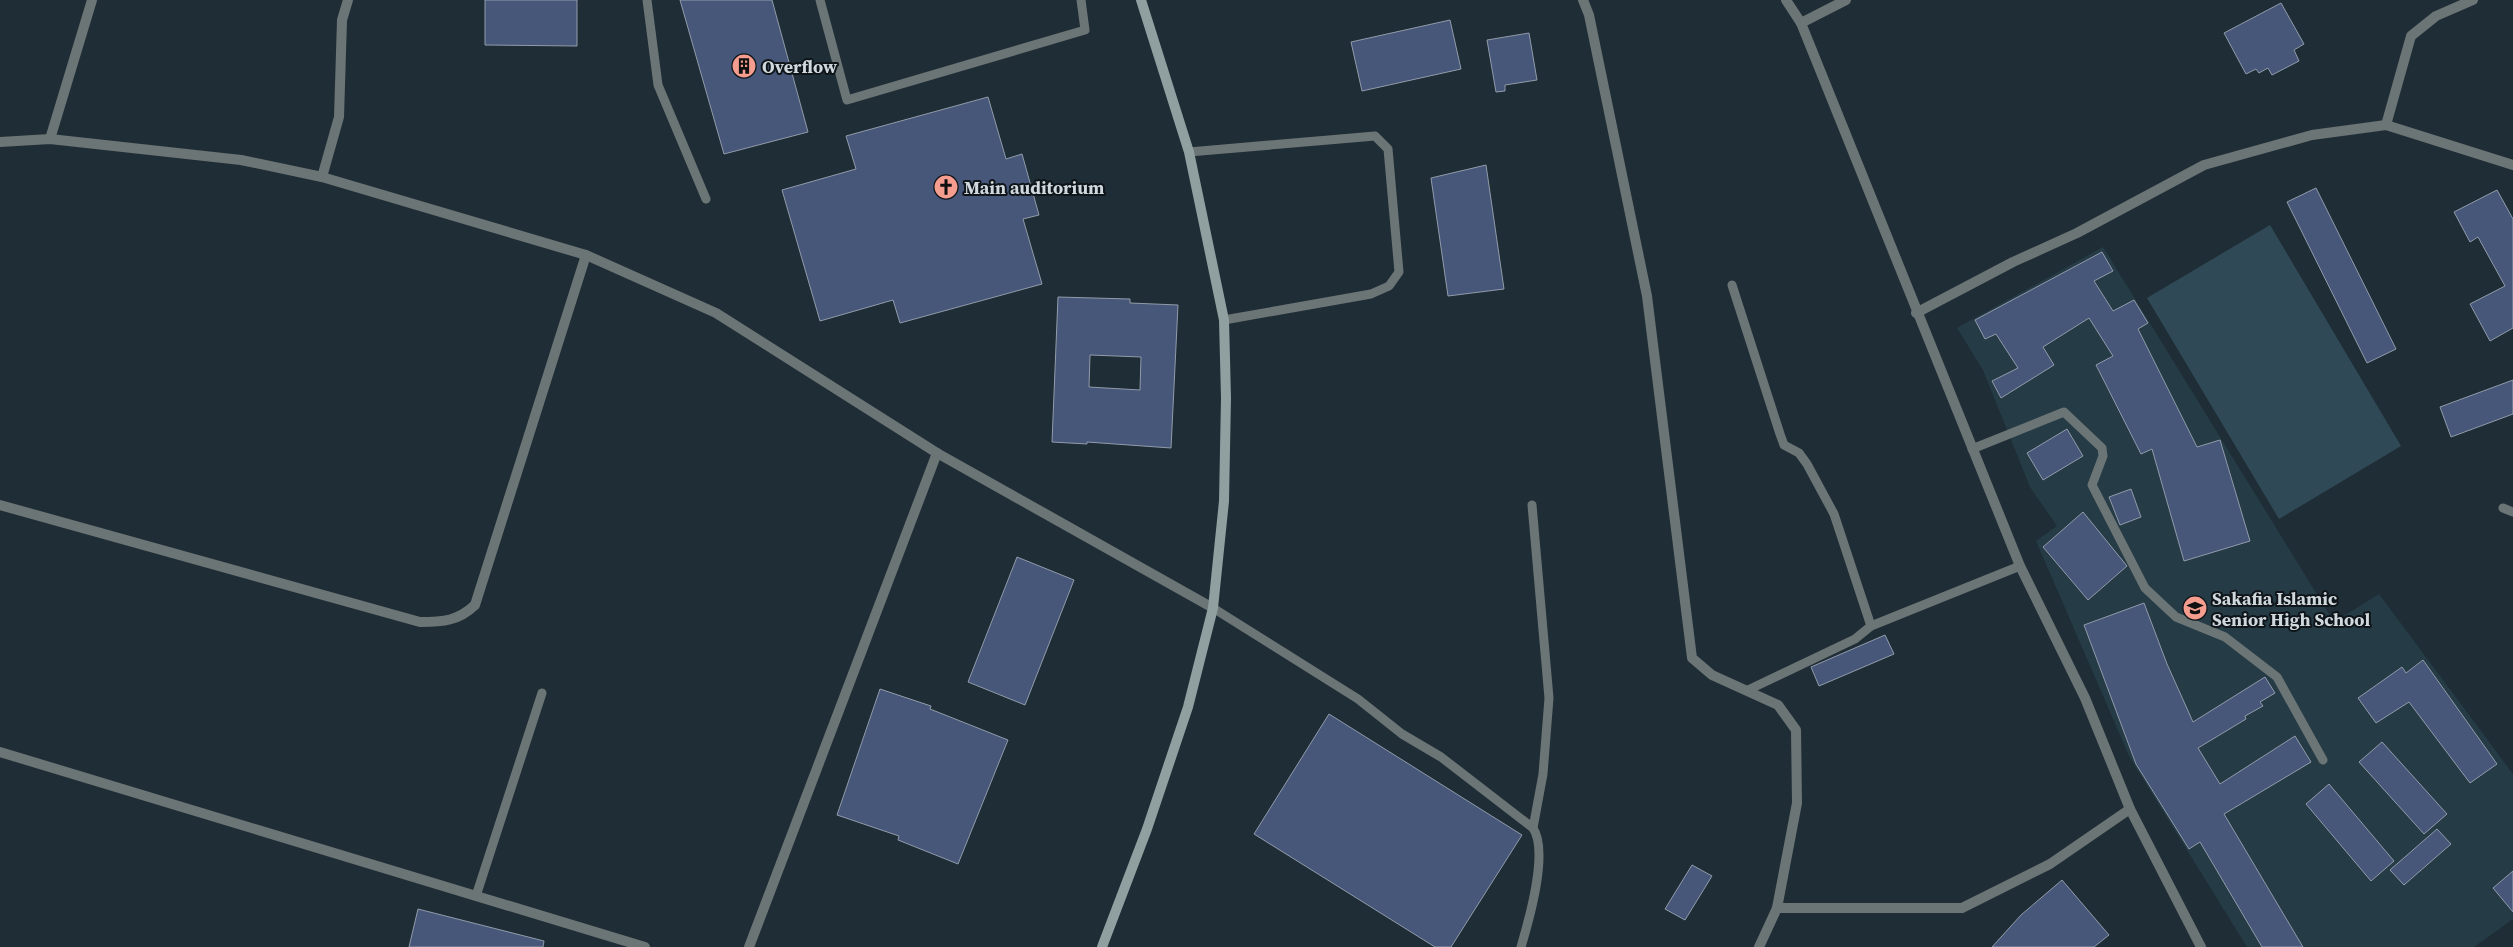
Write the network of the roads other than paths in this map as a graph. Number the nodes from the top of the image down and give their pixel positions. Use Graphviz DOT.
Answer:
graph roads {
  1 [pos="92,0"];
  2 [pos="348,0"];
  3 [pos="647,0"];
  4 [pos="820,0"];
  5 [pos="1081,0"];
  6 [pos="1141,0"];
  7 [pos="1583,0"];
  8 [pos="1786,0"];
  9 [pos="1846,0"];
  10 [pos="2473,0"];
  11 [pos="1801,23"];
  12 [pos="2386,125"];
  13 [pos="50,139"];
  14 [pos="0,142"];
  15 [pos="1189,152"];
  16 [pos="2513,165"];
  17 [pos="322,176"];
  18 [pos="706,199"];
  19 [pos="586,255"];
  20 [pos="1732,285"];
  21 [pos="1916,313"];
  22 [pos="1224,320"];
  23 [pos="1972,449"];
  24 [pos="937,453"];
  25 [pos="0,505"];
  26 [pos="1532,505"];
  27 [pos="2503,508"];
  28 [pos="2513,512"];
  29 [pos="2020,566"];
  30 [pos="1213,608"];
  31 [pos="1871,626"];
  32 [pos="1748,690"];
  33 [pos="542,693"];
  34 [pos="0,752"];
  35 [pos="2323,760"];
  36 [pos="2130,809"];
  37 [pos="1533,828"];
  38 [pos="476,896"];
  39 [pos="1777,908"];
  40 [pos="645,947"];
  41 [pos="749,947"];
  42 [pos="1102,947"];
  43 [pos="1521,947"];
  44 [pos="1759,947"];
  45 [pos="2201,947"];
  1 -- 13 [label="street"];
  2 -- 17 [label="street"];
  3 -- 18 [label="lane"];
  4 -- 5 [label="lane"];
  6 -- 15 [label="street"];
  7 -- 32 [label="street"];
  8 -- 11 [label="street"];
  9 -- 11 [label="street"];
  10 -- 12 [label="street"];
  11 -- 21 [label="street"];
  12 -- 16 [label="street"];
  12 -- 21 [label="street"];
  13 -- 14 [label="street"];
  13 -- 17 [label="street"];
  15 -- 22 [label="street"];
  15 -- 22 [label="lane"];
  17 -- 19 [label="street"];
  19 -- 24 [label="street"];
  19 -- 25 [label="street"];
  20 -- 31 [label="lane"];
  21 -- 23 [label="street"];
  22 -- 30 [label="street"];
  23 -- 29 [label="street"];
  23 -- 35 [label="lane"];
  24 -- 30 [label="street"];
  24 -- 41 [label="street"];
  26 -- 37 [label="lane"];
  27 -- 28 [label="lane"];
  29 -- 31 [label="lane"];
  29 -- 36 [label="street"];
  30 -- 37 [label="lane"];
  30 -- 42 [label="street"];
  31 -- 32 [label="lane"];
  32 -- 39 [label="street"];
  33 -- 38 [label="lane"];
  34 -- 38 [label="street"];
  36 -- 39 [label="street"];
  36 -- 45 [label="street"];
  37 -- 43 [label="lane"];
  38 -- 40 [label="street"];
  39 -- 44 [label="street"];
}
